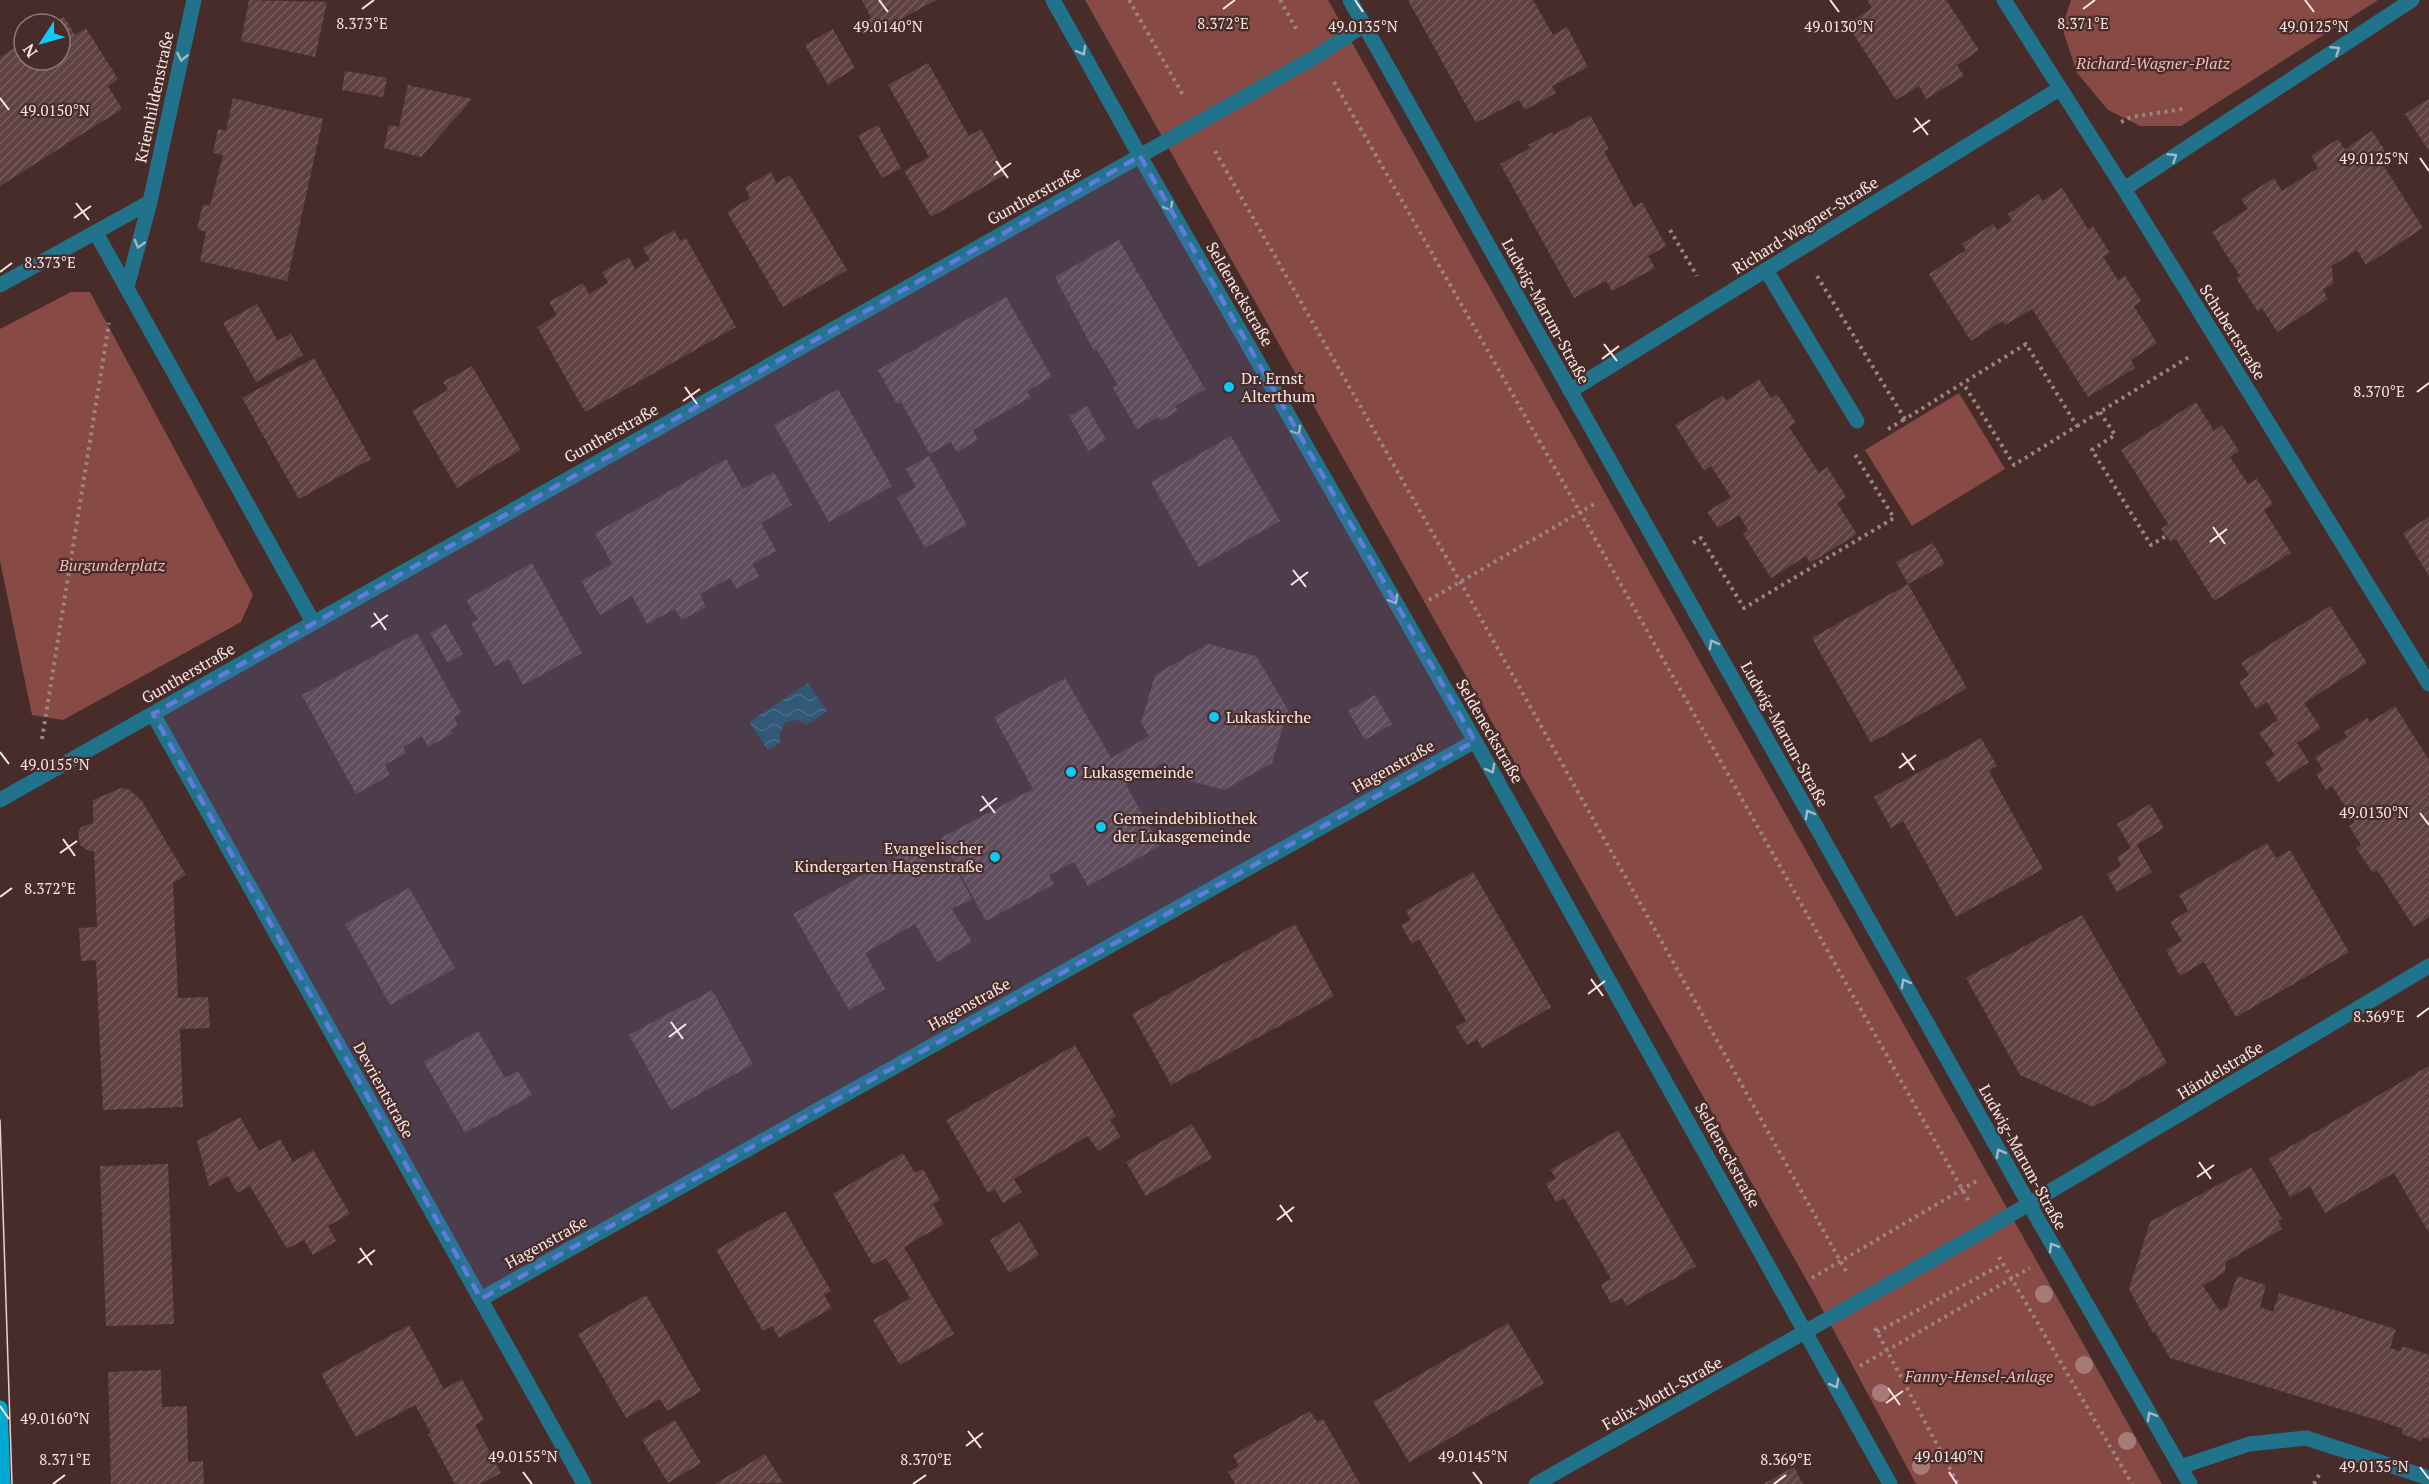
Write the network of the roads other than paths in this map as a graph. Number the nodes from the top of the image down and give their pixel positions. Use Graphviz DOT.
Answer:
graph roads {
  1 [pos="194,0"];
  2 [pos="1053,0"];
  3 [pos="1350,0"];
  4 [pos="2004,0"];
  5 [pos="2412,0"];
  6 [pos="1364,25"];
  7 [pos="2059,89"];
  8 [pos="1140,156"];
  9 [pos="2124,189"];
  10 [pos="150,202"];
  11 [pos="96,233"];
  12 [pos="1766,270"];
  13 [pos="0,285"];
  14 [pos="127,287"];
  15 [pos="1570,391"];
  16 [pos="1857,421"];
  17 [pos="313,622"];
  18 [pos="2429,684"];
  19 [pos="153,714"];
  20 [pos="1475,741"];
  21 [pos="0,800"];
  22 [pos="2429,966"];
  23 [pos="2029,1204"];
  24 [pos="481,1299"];
  25 [pos="1807,1333"];
  26 [pos="0,1408"];
  27 [pos="2180,1467"];
  28 [pos="2429,1478"];
  29 [pos="3,1484"];
  30 [pos="584,1484"];
  31 [pos="1536,1484"];
  32 [pos="1890,1484"];
  33 [pos="2190,1484"];
  1 -- 10 [label="street, Kriemhildenstraße, one-way"];
  2 -- 8 [label="street, Seldeneckstraße, one-way"];
  3 -- 6 [label="street, Ludwig-Marum-Straße"];
  4 -- 7 [label="street, Schubertstraße"];
  9 -- 5 [label="street, one-way"];
  6 -- 8 [label="street, Guntherstraße"];
  6 -- 15 [label="street, Ludwig-Marum-Straße"];
  7 -- 9 [label="street, Schubertstraße"];
  7 -- 12 [label="street, Richard-Wagner-Straße"];
  8 -- 17 [label="street, Guntherstraße"];
  8 -- 20 [label="street, Seldeneckstraße, one-way"];
  9 -- 18 [label="street, Schubertstraße"];
  10 -- 11 [label="street"];
  10 -- 14 [label="street, Kriemhildenstraße, one-way"];
  11 -- 13 [label="street"];
  11 -- 14 [label="street"];
  12 -- 15 [label="street, Richard-Wagner-Straße"];
  12 -- 16 [label="street"];
  14 -- 17 [label="street"];
  23 -- 15 [label="street, Ludwig-Marum-Straße, one-way"];
  17 -- 19 [label="street, Guntherstraße"];
  19 -- 21 [label="street, Guntherstraße"];
  19 -- 24 [label="street, Devrientstraße"];
  20 -- 24 [label="street, Hagenstraße"];
  20 -- 25 [label="street, Seldeneckstraße, one-way"];
  22 -- 23 [label="street, Händelstraße"];
  23 -- 25 [label="street"];
  27 -- 23 [label="street, Ludwig-Marum-Straße, one-way"];
  24 -- 30 [label="street, Devrientstraße"];
  25 -- 31 [label="street, Felix-Mottl-Straße"];
  25 -- 32 [label="street, Seldeneckstraße, one-way"];
  26 -- 29 [label="main road"];
  27 -- 28 [label="street"];
  27 -- 33 [label="street, Ludwig-Marum-Straße"];
}
